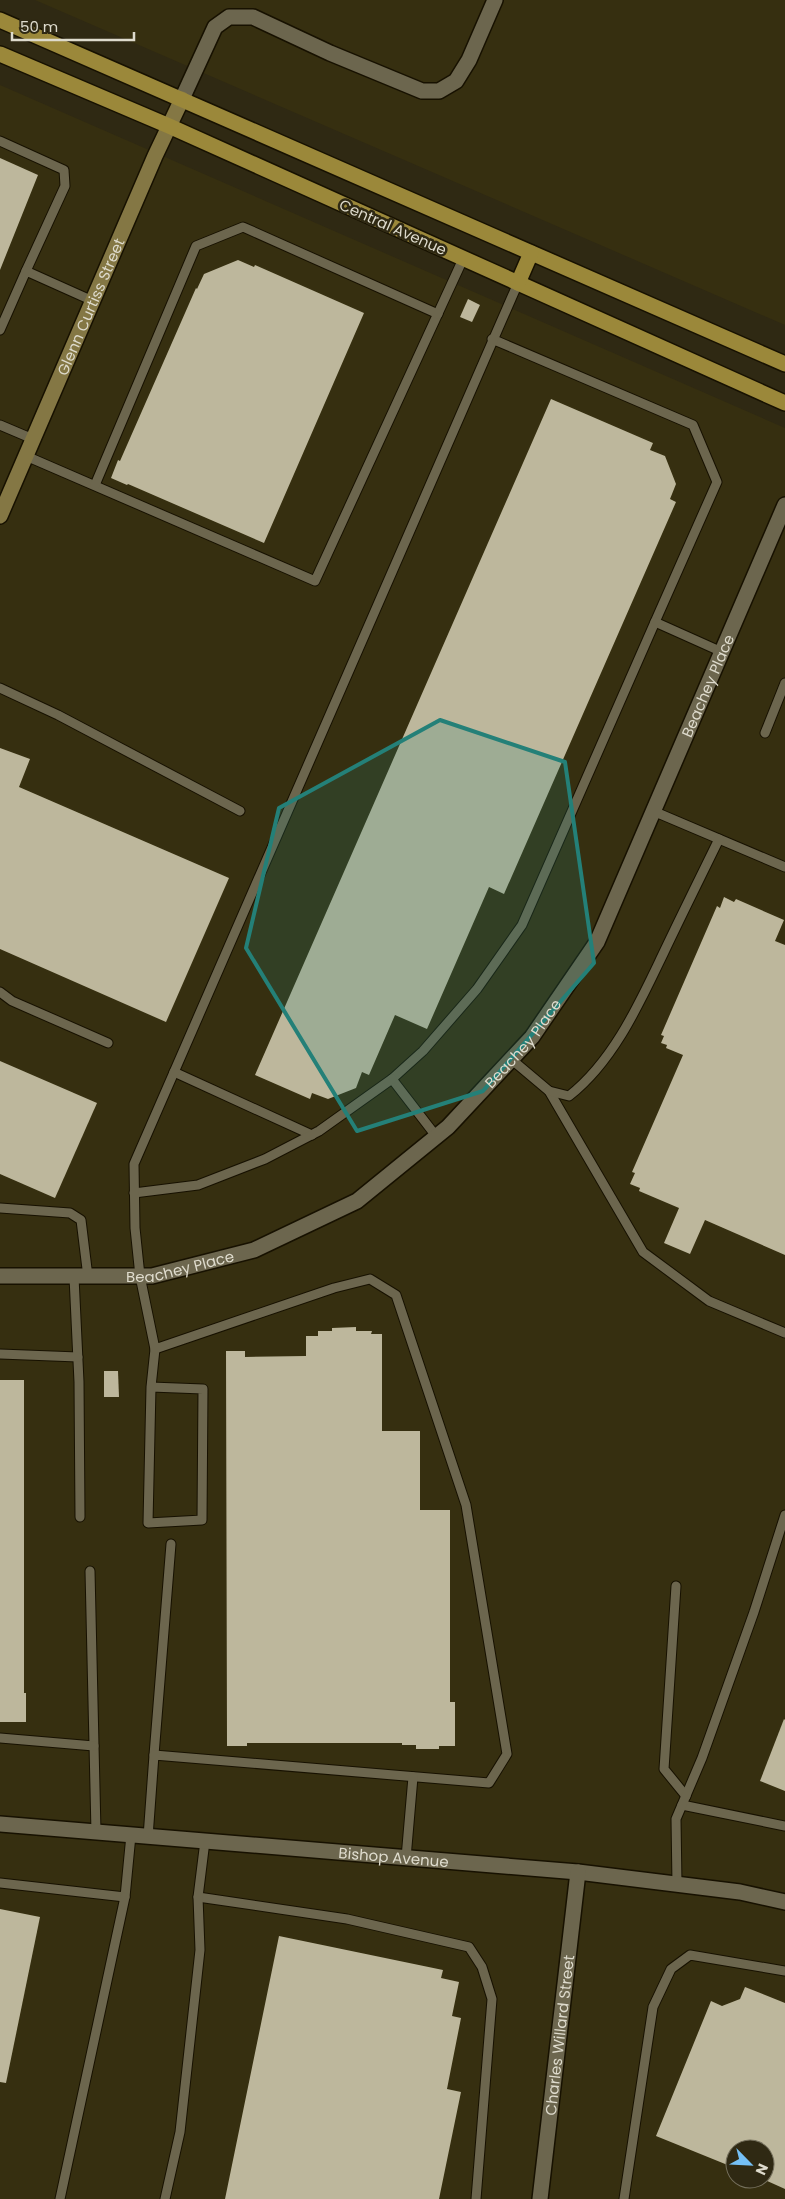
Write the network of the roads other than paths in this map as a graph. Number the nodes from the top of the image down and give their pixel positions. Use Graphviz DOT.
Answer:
graph roads {
  1 [pos="495,0"];
  2 [pos="0,20"];
  3 [pos="0,54"];
  4 [pos="182,99"];
  5 [pos="169,126"];
  6 [pos="0,141"];
  7 [pos="531,253"];
  8 [pos="463,259"];
  9 [pos="26,271"];
  10 [pos="518,283"];
  11 [pos="93,301"];
  12 [pos="438,314"];
  13 [pos="0,330"];
  14 [pos="492,339"];
  15 [pos="785,364"];
  16 [pos="785,403"];
  17 [pos="0,425"];
  18 [pos="33,439"];
  19 [pos="26,456"];
  20 [pos="94,484"];
  21 [pos="785,505"];
  22 [pos="1,510"];
  23 [pos="655,622"];
  24 [pos="722,652"];
  25 [pos="785,683"];
  26 [pos="0,688"];
  27 [pos="765,733"];
  28 [pos="240,811"];
  29 [pos="653,811"];
  30 [pos="719,839"];
  31 [pos="785,867"];
  32 [pos="0,992"];
  33 [pos="108,1043"];
  34 [pos="511,1059"];
  35 [pos="174,1072"];
  36 [pos="392,1079"];
  37 [pos="549,1091"];
  38 [pos="312,1134"];
  39 [pos="436,1136"];
  40 [pos="134,1193"];
  41 [pos="0,1208"];
  42 [pos="0,1276"];
  43 [pos="140,1276"];
  44 [pos="81,1277"];
  45 [pos="785,1333"];
  46 [pos="155,1349"];
  47 [pos="0,1354"];
  48 [pos="78,1357"];
  49 [pos="151,1387"];
  50 [pos="785,1515"];
  51 [pos="80,1517"];
  52 [pos="171,1544"];
  53 [pos="90,1572"];
  54 [pos="676,1586"];
  55 [pos="0,1738"];
  56 [pos="94,1746"];
  57 [pos="154,1756"];
  58 [pos="413,1777"];
  59 [pos="686,1796"];
  60 [pos="682,1805"];
  61 [pos="0,1824"];
  62 [pos="785,1826"];
  63 [pos="96,1832"];
  64 [pos="131,1835"];
  65 [pos="148,1837"];
  66 [pos="205,1841"];
  67 [pos="406,1858"];
  68 [pos="578,1872"];
  69 [pos="0,1882"];
  70 [pos="677,1884"];
  71 [pos="125,1897"];
  72 [pos="198,1897"];
  73 [pos="785,1902"];
  74 [pos="785,1971"];
  75 [pos="60,2199"];
  76 [pos="165,2199"];
  77 [pos="476,2199"];
  78 [pos="540,2199"];
  79 [pos="624,2199"];
  1 -- 4 [label="street"];
  2 -- 4 [label="main road, Central Avenue"];
  3 -- 5 [label="main road, Central Avenue"];
  4 -- 5 [label="street, Glenn Curtiss Street"];
  4 -- 7 [label="main road, Central Avenue"];
  5 -- 8 [label="main road, Central Avenue"];
  5 -- 11 [label="street, Glenn Curtiss Street"];
  6 -- 9 [label="lane"];
  7 -- 10 [label="main road"];
  7 -- 15 [label="main road, Central Avenue"];
  8 -- 10 [label="main road, Central Avenue"];
  8 -- 12 [label="lane"];
  9 -- 11 [label="lane"];
  9 -- 13 [label="lane"];
  10 -- 14 [label="lane"];
  10 -- 16 [label="main road, Central Avenue"];
  11 -- 18 [label="street, Glenn Curtiss Street"];
  12 -- 20 [label="lane"];
  12 -- 20 [label="lane"];
  14 -- 23 [label="lane"];
  14 -- 35 [label="lane"];
  17 -- 18 [label="lane"];
  18 -- 19 [label="street, Glenn Curtiss Street"];
  19 -- 20 [label="lane"];
  19 -- 22 [label="street, Glenn Curtiss Street"];
  21 -- 24 [label="street, Beachey Place"];
  23 -- 24 [label="lane"];
  23 -- 36 [label="lane"];
  24 -- 29 [label="street, Beachey Place"];
  25 -- 27 [label="lane"];
  26 -- 28 [label="lane"];
  29 -- 30 [label="lane"];
  29 -- 34 [label="street, Beachey Place"];
  30 -- 31 [label="lane"];
  30 -- 37 [label="lane"];
  32 -- 33 [label="lane"];
  34 -- 37 [label="lane"];
  34 -- 39 [label="street, Beachey Place"];
  35 -- 38 [label="lane"];
  35 -- 40 [label="lane"];
  36 -- 38 [label="lane"];
  36 -- 39 [label="lane"];
  37 -- 45 [label="lane"];
  38 -- 40 [label="lane"];
  39 -- 43 [label="street, Beachey Place"];
  40 -- 43 [label="lane"];
  41 -- 44 [label="lane"];
  42 -- 44 [label="street, Beachey Place"];
  43 -- 44 [label="street, Beachey Place"];
  43 -- 46 [label="lane"];
  44 -- 48 [label="lane"];
  46 -- 49 [label="lane"];
  46 -- 58 [label="lane"];
  47 -- 48 [label="lane"];
  48 -- 51 [label="lane"];
  49 -- 49 [label="lane"];
  50 -- 59 [label="lane"];
  52 -- 57 [label="lane"];
  53 -- 56 [label="lane"];
  54 -- 59 [label="lane"];
  55 -- 56 [label="lane"];
  56 -- 63 [label="lane"];
  57 -- 58 [label="lane"];
  57 -- 65 [label="lane"];
  58 -- 67 [label="lane"];
  59 -- 60 [label="lane"];
  60 -- 62 [label="lane"];
  60 -- 70 [label="lane"];
  61 -- 63 [label="street, Bishop Avenue"];
  63 -- 64 [label="street, Bishop Avenue"];
  64 -- 65 [label="street, Bishop Avenue"];
  64 -- 71 [label="lane"];
  65 -- 66 [label="street, Bishop Avenue"];
  66 -- 67 [label="street, Bishop Avenue"];
  66 -- 72 [label="lane"];
  67 -- 68 [label="street, Bishop Avenue"];
  68 -- 70 [label="street, Bishop Avenue"];
  68 -- 78 [label="street, Charles Willard Street"];
  69 -- 71 [label="lane"];
  70 -- 73 [label="street, Bishop Avenue"];
  71 -- 75 [label="lane"];
  72 -- 76 [label="lane"];
  72 -- 77 [label="lane"];
  74 -- 79 [label="lane"];
}
